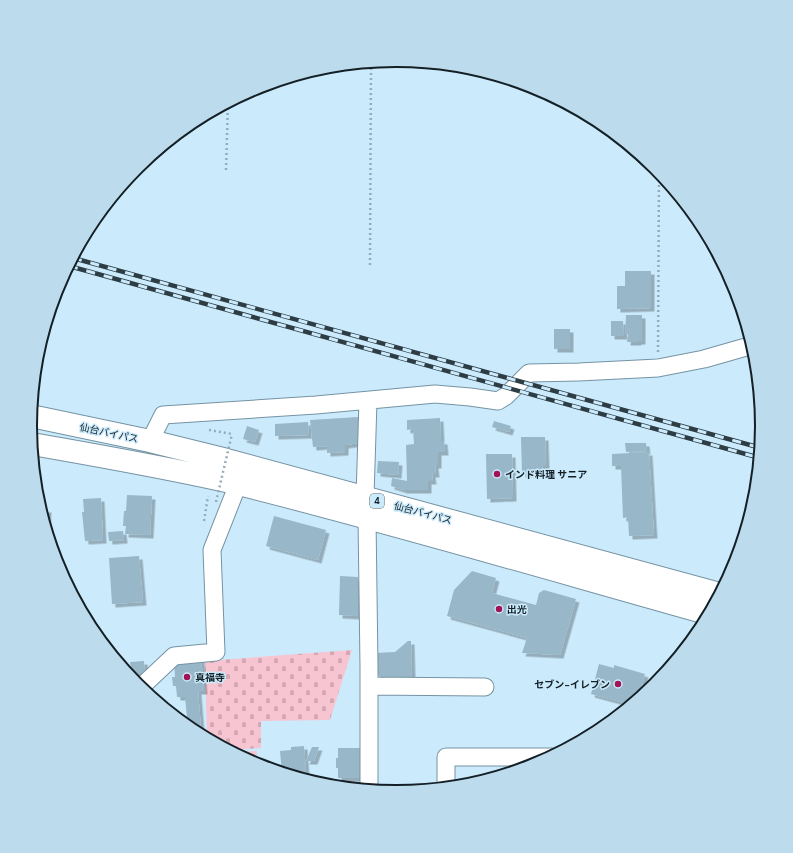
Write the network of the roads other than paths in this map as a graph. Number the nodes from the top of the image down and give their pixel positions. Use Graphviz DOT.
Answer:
graph roads {
  1 [pos="747,347"];
  2 [pos="368,401"];
  3 [pos="37,417"];
  4 [pos="150,441"];
  5 [pos="38,445"];
  6 [pos="238,484"];
  7 [pos="366,508"];
  8 [pos="715,593"];
  9 [pos="704,612"];
  10 [pos="145,684"];
  11 [pos="369,686"];
  12 [pos="485,687"];
  13 [pos="538,757"];
  14 [pos="446,782"];
  15 [pos="369,785"];
  1 -- 2 [label="street"];
  2 -- 4 [label="street"];
  2 -- 7 [label="street"];
  3 -- 4 [label="highway, 仙台バイパス / 4"];
  4 -- 7 [label="highway, 仙台バイパス / 4"];
  5 -- 6 [label="highway, 仙台バイパス / 4"];
  6 -- 7 [label="highway, 仙台バイパス / 4"];
  6 -- 10 [label="street"];
  7 -- 8 [label="highway, 仙台バイパス / 4"];
  7 -- 9 [label="highway, 仙台バイパス / 4"];
  7 -- 11 [label="street"];
  11 -- 12 [label="street"];
  11 -- 15 [label="street"];
  13 -- 14 [label="street"];
}
